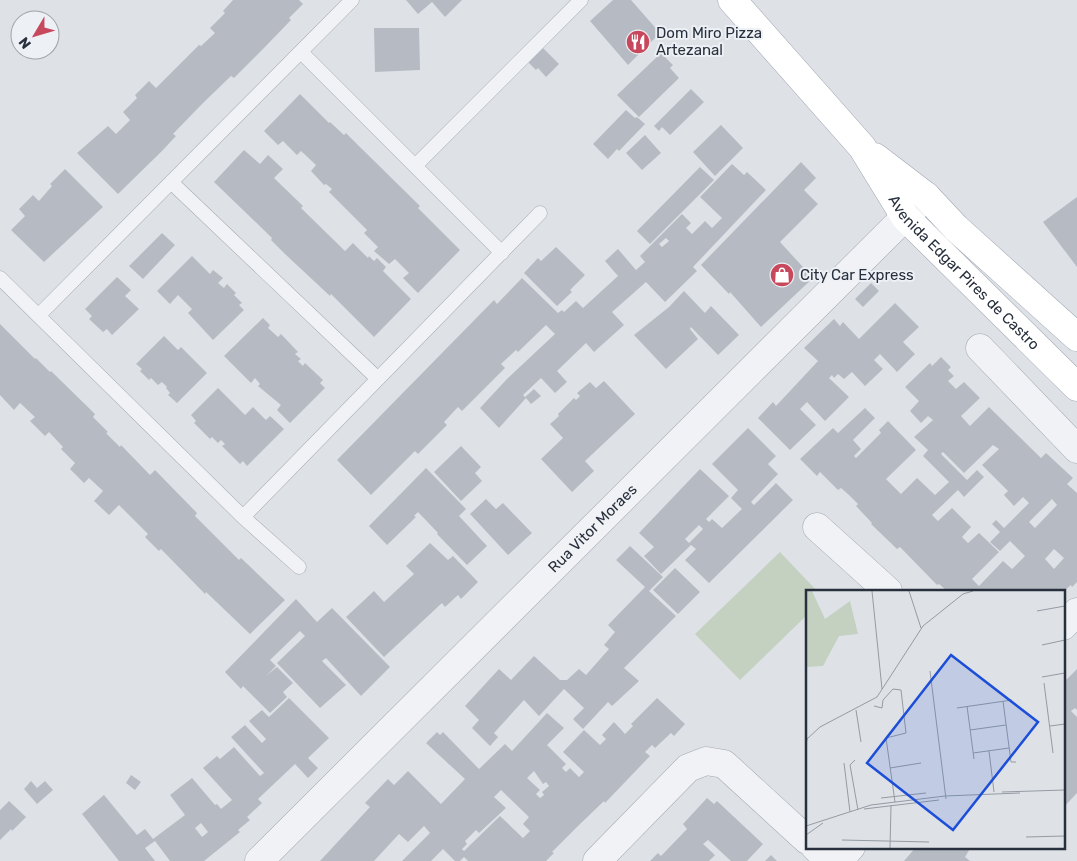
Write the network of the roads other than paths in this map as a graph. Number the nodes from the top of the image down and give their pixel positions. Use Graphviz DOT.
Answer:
graph roads {
  1 [pos="352,0"];
  2 [pos="581,0"];
  3 [pos="732,1"];
  4 [pos="301,52"];
  5 [pos="862,147"];
  6 [pos="415,166"];
  7 [pos="172,183"];
  8 [pos="926,196"];
  9 [pos="540,213"];
  10 [pos="905,217"];
  11 [pos="502,253"];
  12 [pos="0,278"];
  13 [pos="39,315"];
  14 [pos="1077,337"];
  15 [pos="980,348"];
  16 [pos="377,378"];
  17 [pos="1077,387"];
  18 [pos="1077,449"];
  19 [pos="243,517"];
  20 [pos="817,526"];
  21 [pos="299,567"];
  22 [pos="887,590"];
  23 [pos="1077,612"];
  24 [pos="1064,625"];
  25 [pos="806,839"];
  26 [pos="816,848"];
  27 [pos="850,848"];
  28 [pos="258,861"];
  29 [pos="597,861"];
  30 [pos="830,861"];
  31 [pos="838,861"];
  1 -- 4 [label="lane"];
  2 -- 6 [label="lane"];
  3 -- 5 [label="main road, Avenida Edgar Pires de Castro"];
  4 -- 6 [label="lane"];
  4 -- 7 [label="lane"];
  5 -- 8 [label="main road, Avenida Edgar Pires de Castro"];
  5 -- 10 [label="main road, Avenida Edgar Pires de Castro"];
  6 -- 11 [label="lane"];
  7 -- 13 [label="lane"];
  7 -- 16 [label="lane"];
  8 -- 10 [label="street, Rua Vitor Moraes"];
  8 -- 14 [label="main road, Avenida Edgar Pires de Castro"];
  9 -- 11 [label="lane"];
  10 -- 17 [label="main road, Avenida Edgar Pires de Castro"];
  10 -- 28 [label="street, Rua Vitor Moraes"];
  11 -- 16 [label="lane"];
  12 -- 13 [label="lane"];
  13 -- 19 [label="lane"];
  15 -- 18 [label="street"];
  16 -- 19 [label="lane"];
  19 -- 21 [label="lane"];
  20 -- 22 [label="street"];
  23 -- 24 [label="street"];
  25 -- 29 [label="street"];
  26 -- 30 [label="street"];
  27 -- 31 [label="street"];
}
